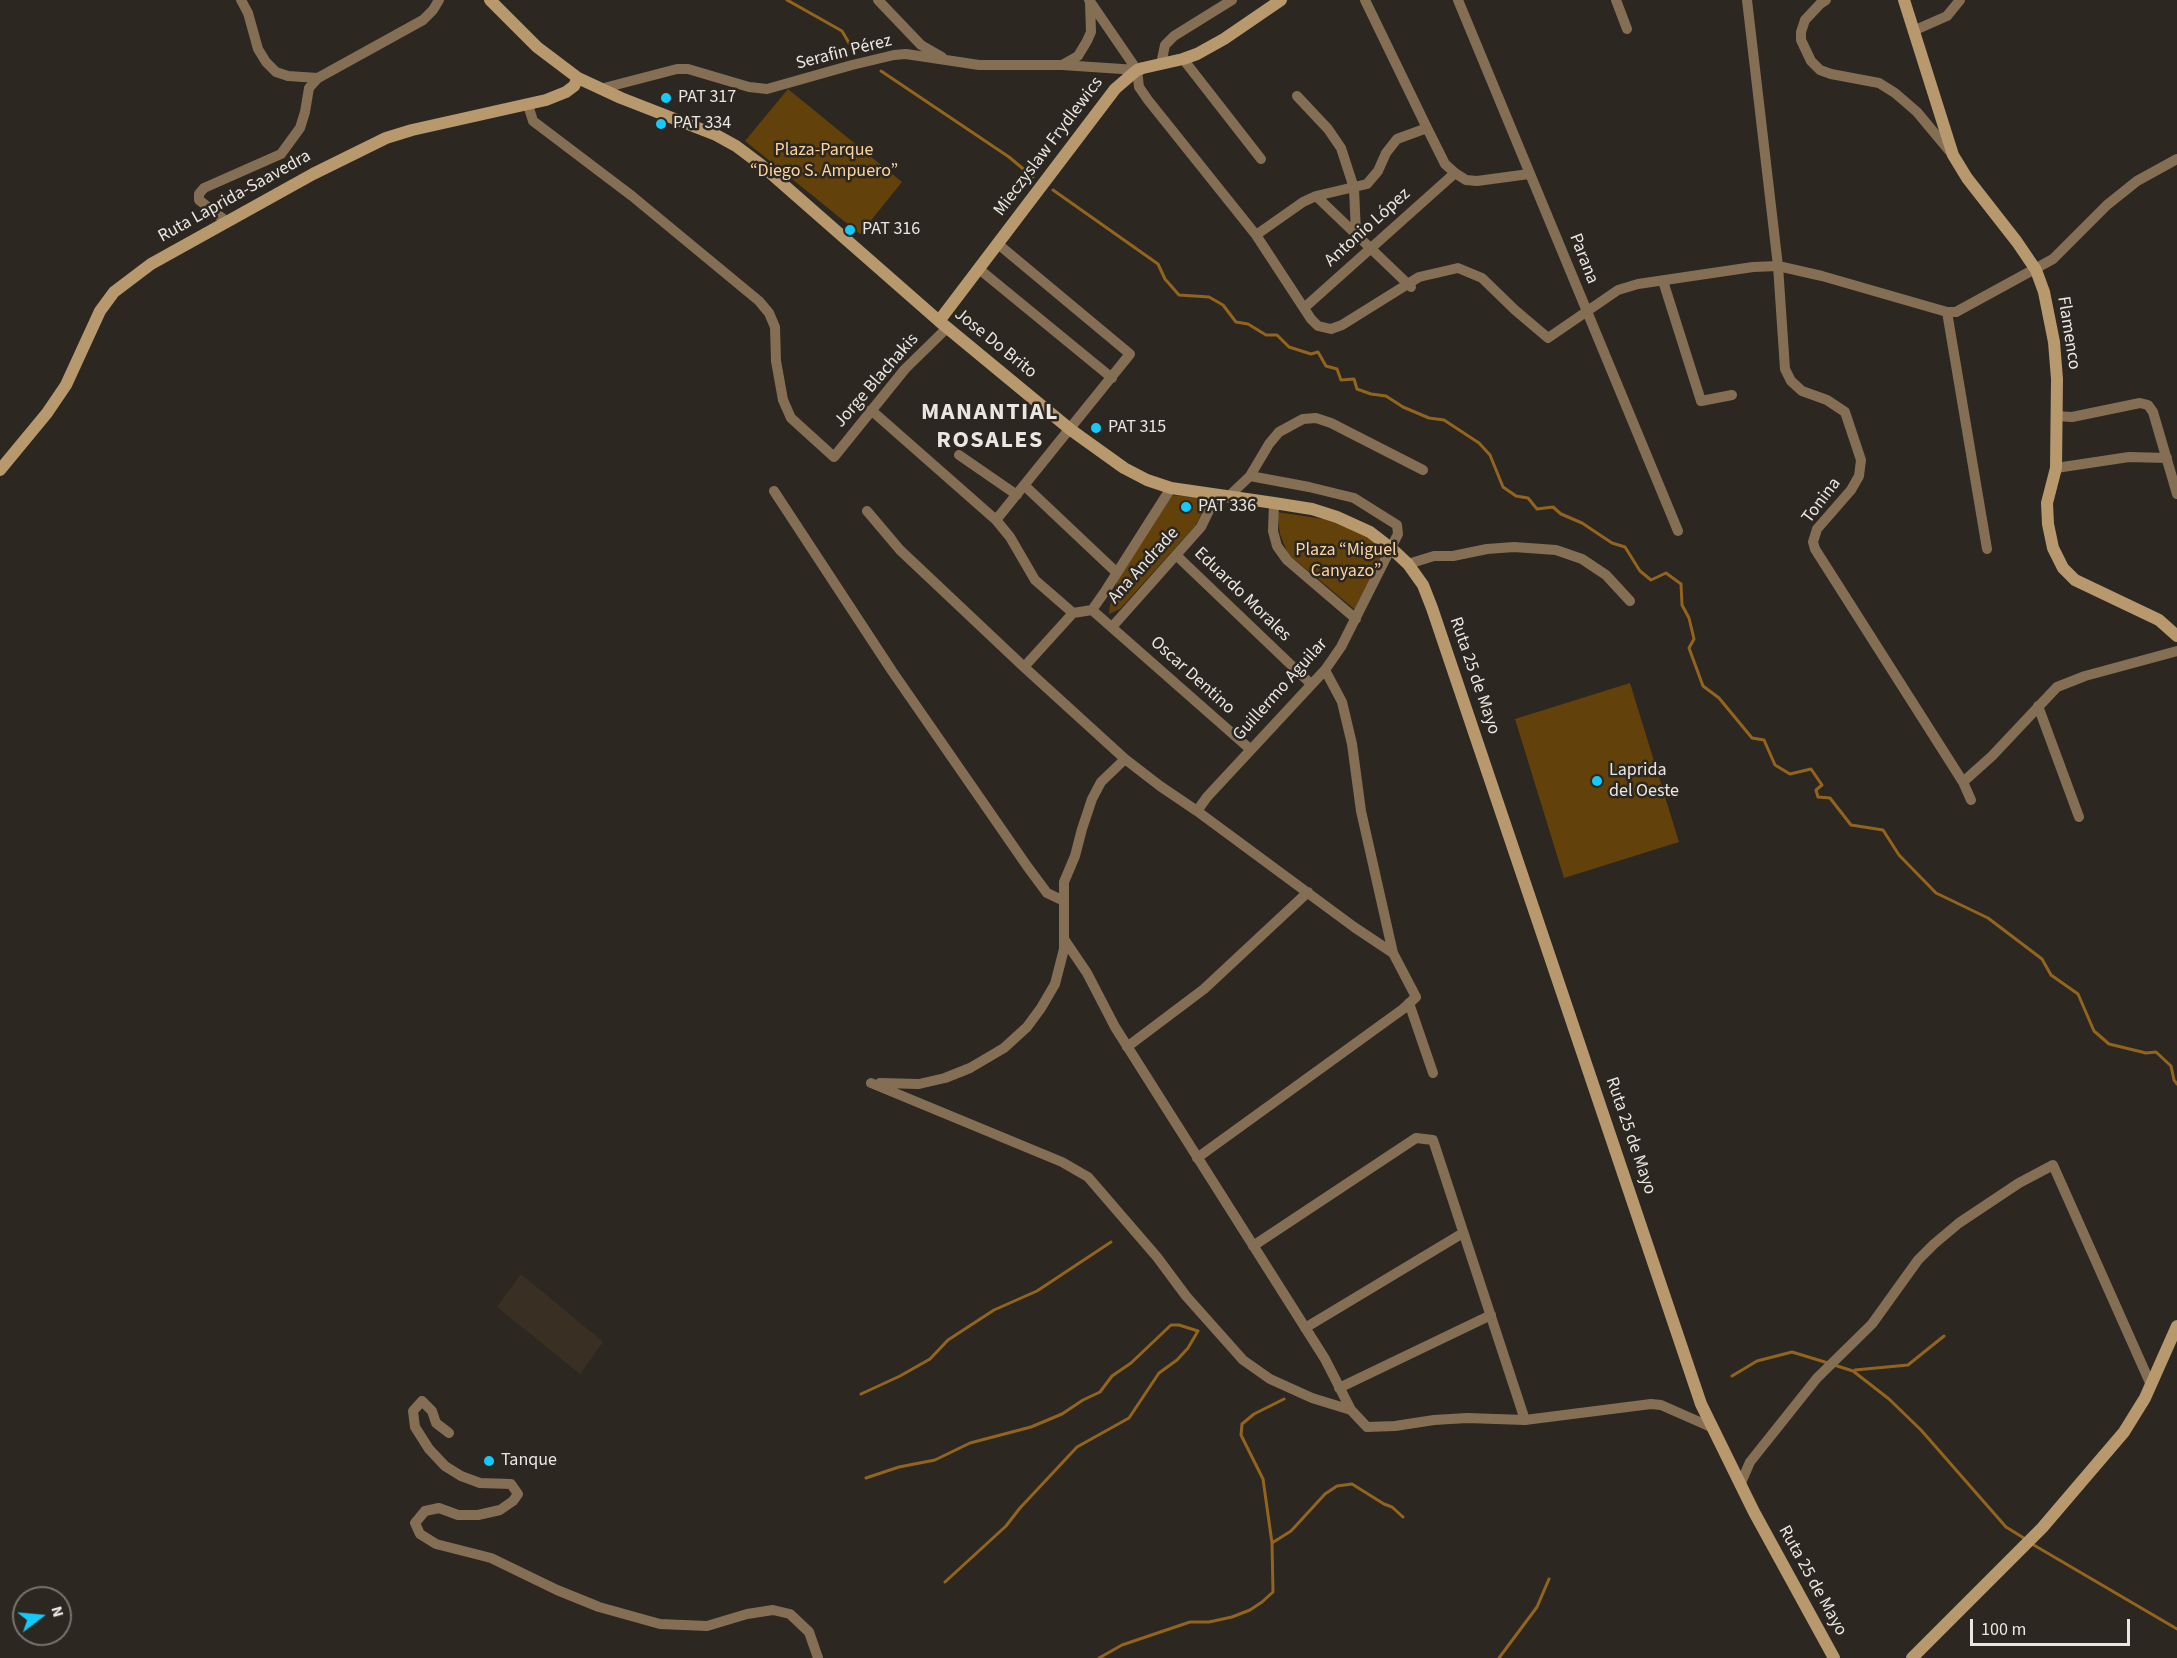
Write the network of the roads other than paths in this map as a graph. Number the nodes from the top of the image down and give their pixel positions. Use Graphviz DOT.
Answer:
graph roads {
  1 [pos="241,0"];
  2 [pos="438,0"];
  3 [pos="490,0"];
  4 [pos="878,0"];
  5 [pos="1232,0"];
  6 [pos="1281,0"];
  7 [pos="1365,0"];
  8 [pos="1458,0"];
  9 [pos="1616,0"];
  10 [pos="1747,0"];
  11 [pos="1826,0"];
  12 [pos="1904,0"];
  13 [pos="1960,0"];
  14 [pos="1090,1"];
  15 [pos="1627,29"];
  16 [pos="1913,31"];
  17 [pos="1183,59"];
  18 [pos="946,60"];
  19 [pos="1161,64"];
  20 [pos="1062,65"];
  21 [pos="1137,70"];
  22 [pos="318,78"];
  23 [pos="578,78"];
  24 [pos="600,89"];
  25 [pos="1297,96"];
  26 [pos="528,105"];
  27 [pos="1427,128"];
  28 [pos="1953,155"];
  29 [pos="1261,159"];
  30 [pos="2177,159"];
  31 [pos="1455,173"];
  32 [pos="1529,174"];
  33 [pos="1354,189"];
  34 [pos="1316,196"];
  35 [pos="226,221"];
  36 [pos="1356,234"];
  37 [pos="1256,235"];
  38 [pos="998,244"];
  39 [pos="1370,248"];
  40 [pos="1778,266"];
  41 [pos="979,269"];
  42 [pos="2036,270"];
  43 [pos="1663,281"];
  44 [pos="1410,286"];
  45 [pos="1304,308"];
  46 [pos="1585,311"];
  47 [pos="1947,312"];
  48 [pos="943,325"];
  49 [pos="1112,378"];
  50 [pos="1732,395"];
  51 [pos="871,411"];
  52 [pos="2056,417"];
  53 [pos="1071,429"];
  54 [pos="959,455"];
  55 [pos="2167,458"];
  56 [pos="2056,468"];
  57 [pos="0,470"];
  58 [pos="1423,470"];
  59 [pos="1250,476"];
  60 [pos="1025,486"];
  61 [pos="1171,488"];
  62 [pos="774,490"];
  63 [pos="2177,494"];
  64 [pos="1017,495"];
  65 [pos="1223,495"];
  66 [pos="1274,502"];
  67 [pos="867,511"];
  68 [pos="996,520"];
  69 [pos="1678,531"];
  70 [pos="1392,549"];
  71 [pos="1987,549"];
  72 [pos="1176,555"];
  73 [pos="1408,564"];
  74 [pos="1116,572"];
  75 [pos="1630,601"];
  76 [pos="1432,608"];
  77 [pos="1092,610"];
  78 [pos="1073,613"];
  79 [pos="1356,619"];
  80 [pos="1112,627"];
  81 [pos="2177,636"];
  82 [pos="2177,651"];
  83 [pos="1024,667"];
  84 [pos="1325,669"];
  85 [pos="1311,684"];
  86 [pos="2038,706"];
  87 [pos="1250,750"];
  88 [pos="1125,759"];
  89 [pos="1963,782"];
  90 [pos="1971,800"];
  91 [pos="1197,811"];
  92 [pos="2079,817"];
  93 [pos="1308,892"];
  94 [pos="1064,901"];
  95 [pos="1064,939"];
  96 [pos="1393,953"];
  97 [pos="1409,1003"];
  98 [pos="1127,1047"];
  99 [pos="1433,1073"];
  100 [pos="1197,1158"];
  101 [pos="1463,1233"];
  102 [pos="1253,1246"];
  103 [pos="1491,1315"];
  104 [pos="2177,1326"];
  105 [pos="1305,1328"];
  106 [pos="2151,1385"];
  107 [pos="1340,1388"];
  108 [pos="1352,1410"];
  109 [pos="1525,1420"];
  110 [pos="1710,1426"];
  111 [pos="449,1433"];
  112 [pos="1740,1485"];
  113 [pos="818,1658"];
  114 [pos="1834,1658"];
  115 [pos="1912,1658"];
  1 -- 22 [label="street"];
  2 -- 22 [label="street"];
  3 -- 23 [label="main road, Jose Do Brito"];
  4 -- 18 [label="street"];
  5 -- 19 [label="street"];
  6 -- 17 [label="main road, Mieczyslaw Frydlewics"];
  7 -- 27 [label="street"];
  8 -- 32 [label="street, Parana"];
  9 -- 15 [label="street"];
  10 -- 40 [label="street, Tonina"];
  11 -- 28 [label="street"];
  12 -- 16 [label="main road, Flamenco"];
  13 -- 16 [label="street"];
  14 -- 20 [label="street"];
  14 -- 21 [label="street"];
  16 -- 28 [label="main road, Flamenco"];
  17 -- 19 [label="main road, Mieczyslaw Frydlewics"];
  17 -- 29 [label="street"];
  18 -- 20 [label="street, Serafin Pérez"];
  18 -- 24 [label="street, Serafin Pérez"];
  19 -- 21 [label="main road, Mieczyslaw Frydlewics"];
  20 -- 21 [label="street, Serafin Pérez"];
  21 -- 37 [label="street"];
  21 -- 38 [label="main road, Mieczyslaw Frydlewics"];
  22 -- 35 [label="street"];
  23 -- 24 [label="main road, Jose Do Brito"];
  23 -- 26 [label="main road, Ruta Laprida-Saavedra"];
  24 -- 48 [label="main road, Jose Do Brito"];
  25 -- 33 [label="street"];
  26 -- 35 [label="main road, Ruta Laprida-Saavedra"];
  26 -- 51 [label="street, Jorge Blachakis"];
  27 -- 31 [label="street"];
  27 -- 33 [label="street"];
  28 -- 42 [label="main road, Flamenco"];
  30 -- 42 [label="street"];
  31 -- 32 [label="street"];
  31 -- 39 [label="street, Antonio López"];
  32 -- 46 [label="street, Parana"];
  33 -- 34 [label="street"];
  33 -- 36 [label="street"];
  34 -- 36 [label="street"];
  34 -- 37 [label="street"];
  35 -- 57 [label="main road, Ruta Laprida-Saavedra"];
  36 -- 39 [label="street"];
  37 -- 45 [label="street"];
  38 -- 41 [label="main road, Mieczyslaw Frydlewics"];
  38 -- 49 [label="street"];
  39 -- 44 [label="street"];
  39 -- 45 [label="street, Antonio López"];
  40 -- 43 [label="street"];
  40 -- 47 [label="street"];
  40 -- 89 [label="street, Tonina"];
  41 -- 48 [label="main road, Mieczyslaw Frydlewics"];
  41 -- 49 [label="street"];
  42 -- 47 [label="street"];
  42 -- 52 [label="main road, Flamenco"];
  43 -- 46 [label="street"];
  43 -- 50 [label="street"];
  44 -- 45 [label="street"];
  44 -- 46 [label="street"];
  46 -- 69 [label="street, Parana"];
  47 -- 71 [label="street"];
  48 -- 51 [label="street, Jorge Blachakis"];
  48 -- 53 [label="main road, Jose Do Brito"];
  49 -- 53 [label="street"];
  51 -- 68 [label="street"];
  52 -- 55 [label="street"];
  52 -- 56 [label="main road, Flamenco"];
  53 -- 60 [label="street"];
  53 -- 61 [label="main road, Jose Do Brito"];
  54 -- 64 [label="street"];
  55 -- 56 [label="street"];
  55 -- 63 [label="street"];
  56 -- 81 [label="main road, Flamenco"];
  58 -- 59 [label="street"];
  59 -- 65 [label="street"];
  59 -- 70 [label="street"];
  60 -- 64 [label="street"];
  60 -- 74 [label="street"];
  61 -- 65 [label="main road, Jose Do Brito"];
  61 -- 74 [label="street"];
  62 -- 94 [label="street"];
  64 -- 68 [label="street"];
  65 -- 66 [label="main road, Jose Do Brito"];
  65 -- 72 [label="street, Ana Andrade"];
  66 -- 70 [label="main road, Jose Do Brito"];
  66 -- 79 [label="street"];
  67 -- 83 [label="street"];
  68 -- 78 [label="street"];
  70 -- 73 [label="main road, Jose Do Brito"];
  70 -- 79 [label="street, Guillermo Aguilar"];
  72 -- 80 [label="street, Ana Andrade"];
  72 -- 85 [label="street, Eduardo Morales"];
  73 -- 75 [label="street"];
  73 -- 76 [label="main road, Jose Do Brito"];
  74 -- 77 [label="street"];
  76 -- 110 [label="main road, Ruta 25 de Mayo"];
  77 -- 78 [label="street"];
  77 -- 80 [label="street, Oscar Dentino"];
  78 -- 83 [label="street"];
  79 -- 84 [label="street, Guillermo Aguilar"];
  80 -- 87 [label="street, Oscar Dentino"];
  82 -- 86 [label="street"];
  83 -- 88 [label="street"];
  84 -- 85 [label="street, Guillermo Aguilar"];
  84 -- 96 [label="street"];
  85 -- 87 [label="street, Guillermo Aguilar"];
  86 -- 89 [label="street"];
  86 -- 92 [label="street"];
  87 -- 91 [label="street, Guillermo Aguilar"];
  88 -- 91 [label="street"];
  88 -- 94 [label="street"];
  89 -- 90 [label="street, Tonina"];
  91 -- 93 [label="street"];
  93 -- 96 [label="street"];
  93 -- 98 [label="street"];
  94 -- 95 [label="street"];
  95 -- 98 [label="street"];
  95 -- 108 [label="street"];
  96 -- 97 [label="street"];
  97 -- 99 [label="street"];
  97 -- 100 [label="street"];
  98 -- 100 [label="street"];
  100 -- 102 [label="street"];
  101 -- 102 [label="street"];
  101 -- 103 [label="street"];
  101 -- 105 [label="street"];
  102 -- 105 [label="street"];
  103 -- 107 [label="street"];
  103 -- 109 [label="street"];
  104 -- 106 [label="main road"];
  105 -- 107 [label="street"];
  106 -- 112 [label="street"];
  106 -- 115 [label="main road"];
  107 -- 108 [label="street"];
  108 -- 109 [label="street"];
  109 -- 110 [label="street"];
  110 -- 112 [label="main road, Ruta 25 de Mayo"];
  111 -- 113 [label="street"];
  112 -- 114 [label="main road, Ruta 25 de Mayo"];
}
